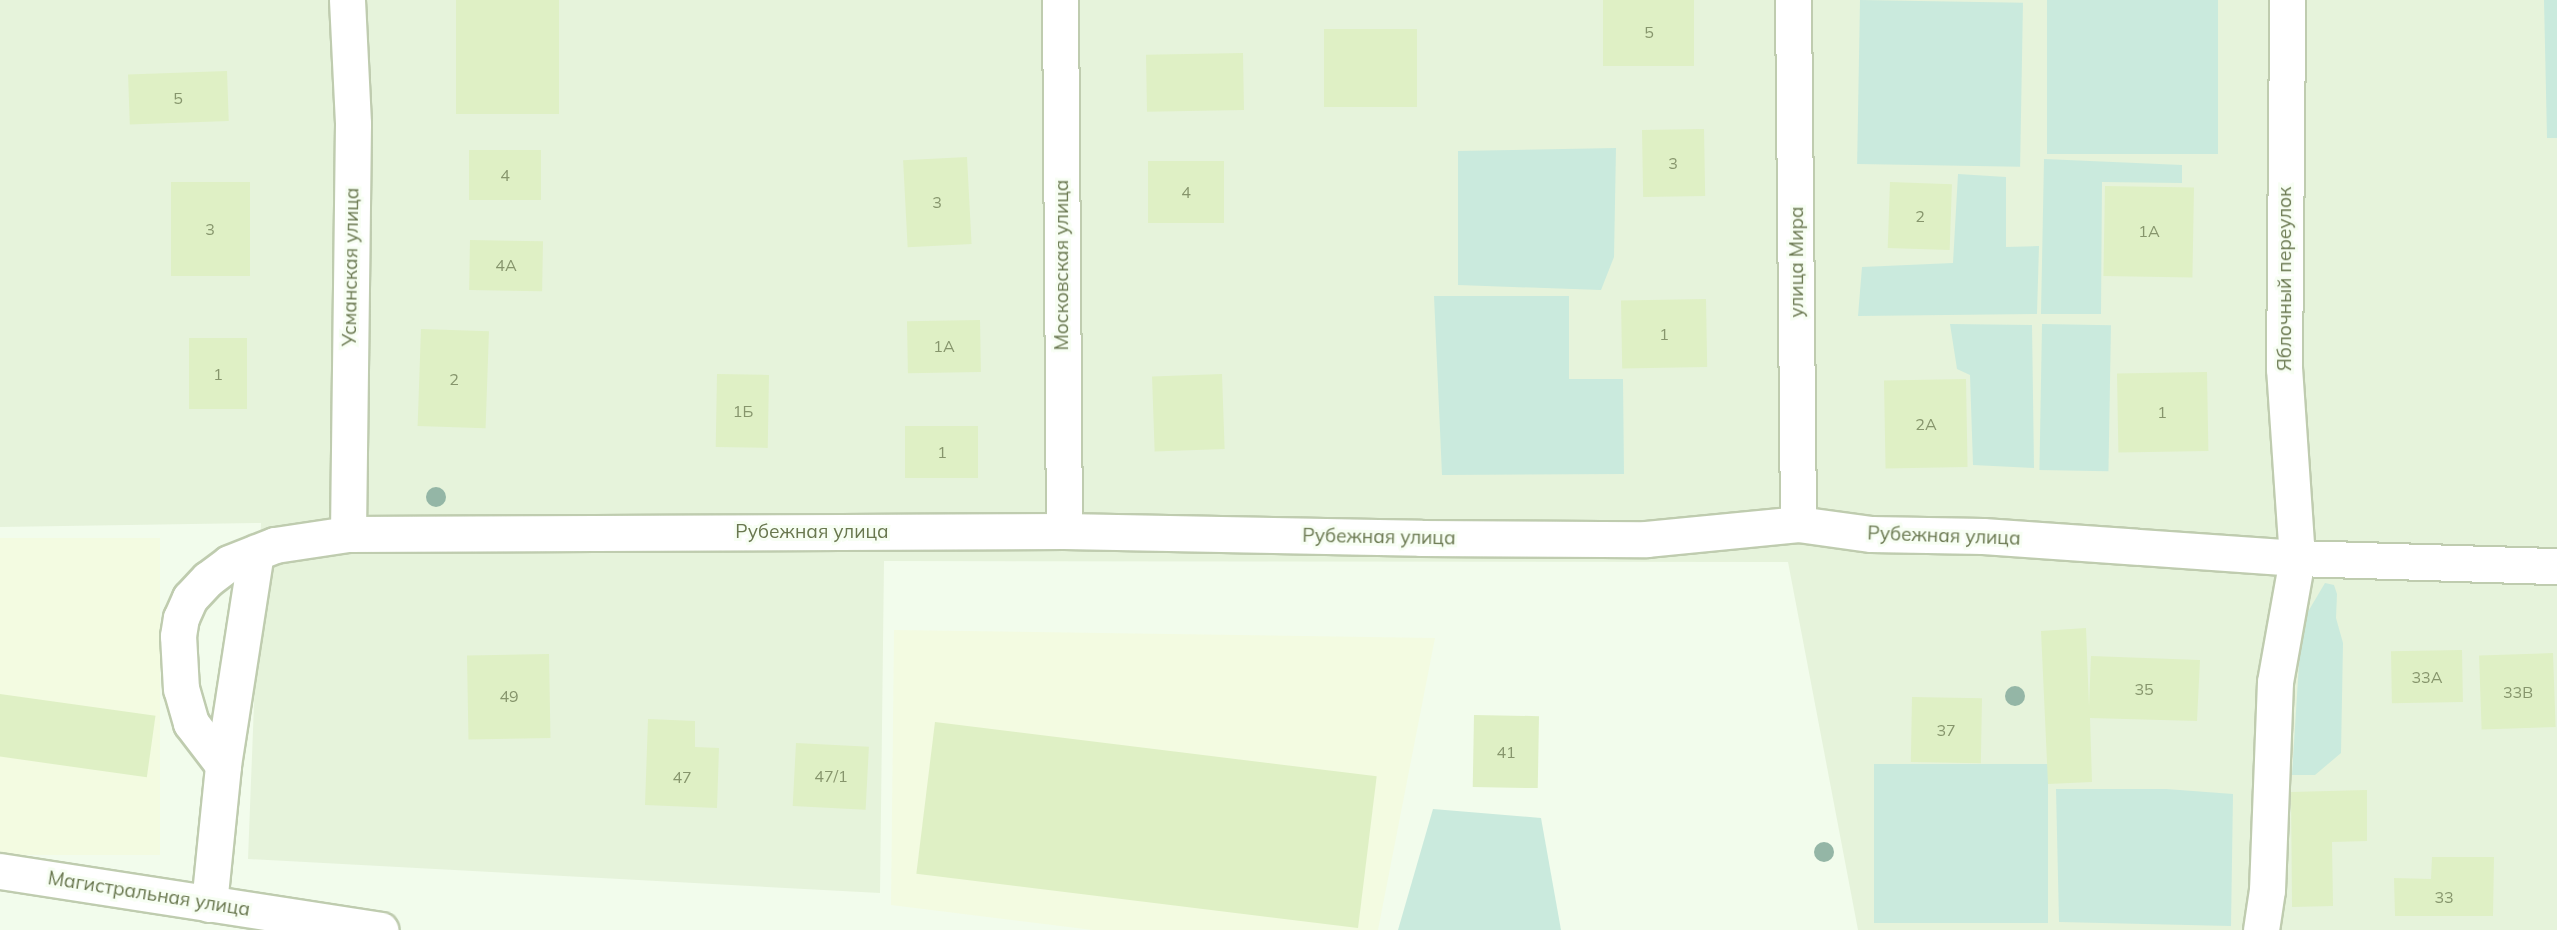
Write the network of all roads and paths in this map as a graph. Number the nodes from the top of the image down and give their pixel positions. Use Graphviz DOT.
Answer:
graph roads {
  1 [pos="347,0"];
  2 [pos="1060,0"];
  3 [pos="1793,0"];
  4 [pos="2287,0"];
  5 [pos="1798,524"];
  6 [pos="1064,531"];
  7 [pos="348,534"];
  8 [pos="256,553"];
  9 [pos="2297,558"];
  10 [pos="2557,566"];
  11 [pos="223,765"];
  12 [pos="0,871"];
  13 [pos="209,904"];
  14 [pos="380,930"];
  15 [pos="2261,930"];
  1 -- 7 [label="street, Усманская улица"];
  2 -- 6 [label="street, Московская улица"];
  3 -- 5 [label="street, улица Мира"];
  4 -- 9 [label="street, Яблочный переулок"];
  5 -- 6 [label="street, Рубежная улица"];
  5 -- 9 [label="street, Рубежная улица"];
  6 -- 7 [label="street, Рубежная улица"];
  7 -- 8 [label="street, Рубежная улица"];
  8 -- 11 [label="street"];
  8 -- 11 [label="street, Рубежная улица"];
  9 -- 10 [label="street, Рубежная улица"];
  9 -- 15 [label="street, Яблочный переулок"];
  11 -- 13 [label="street"];
  12 -- 13 [label="street, Магистральная улица"];
  13 -- 14 [label="street, Магистральная улица"];
}
